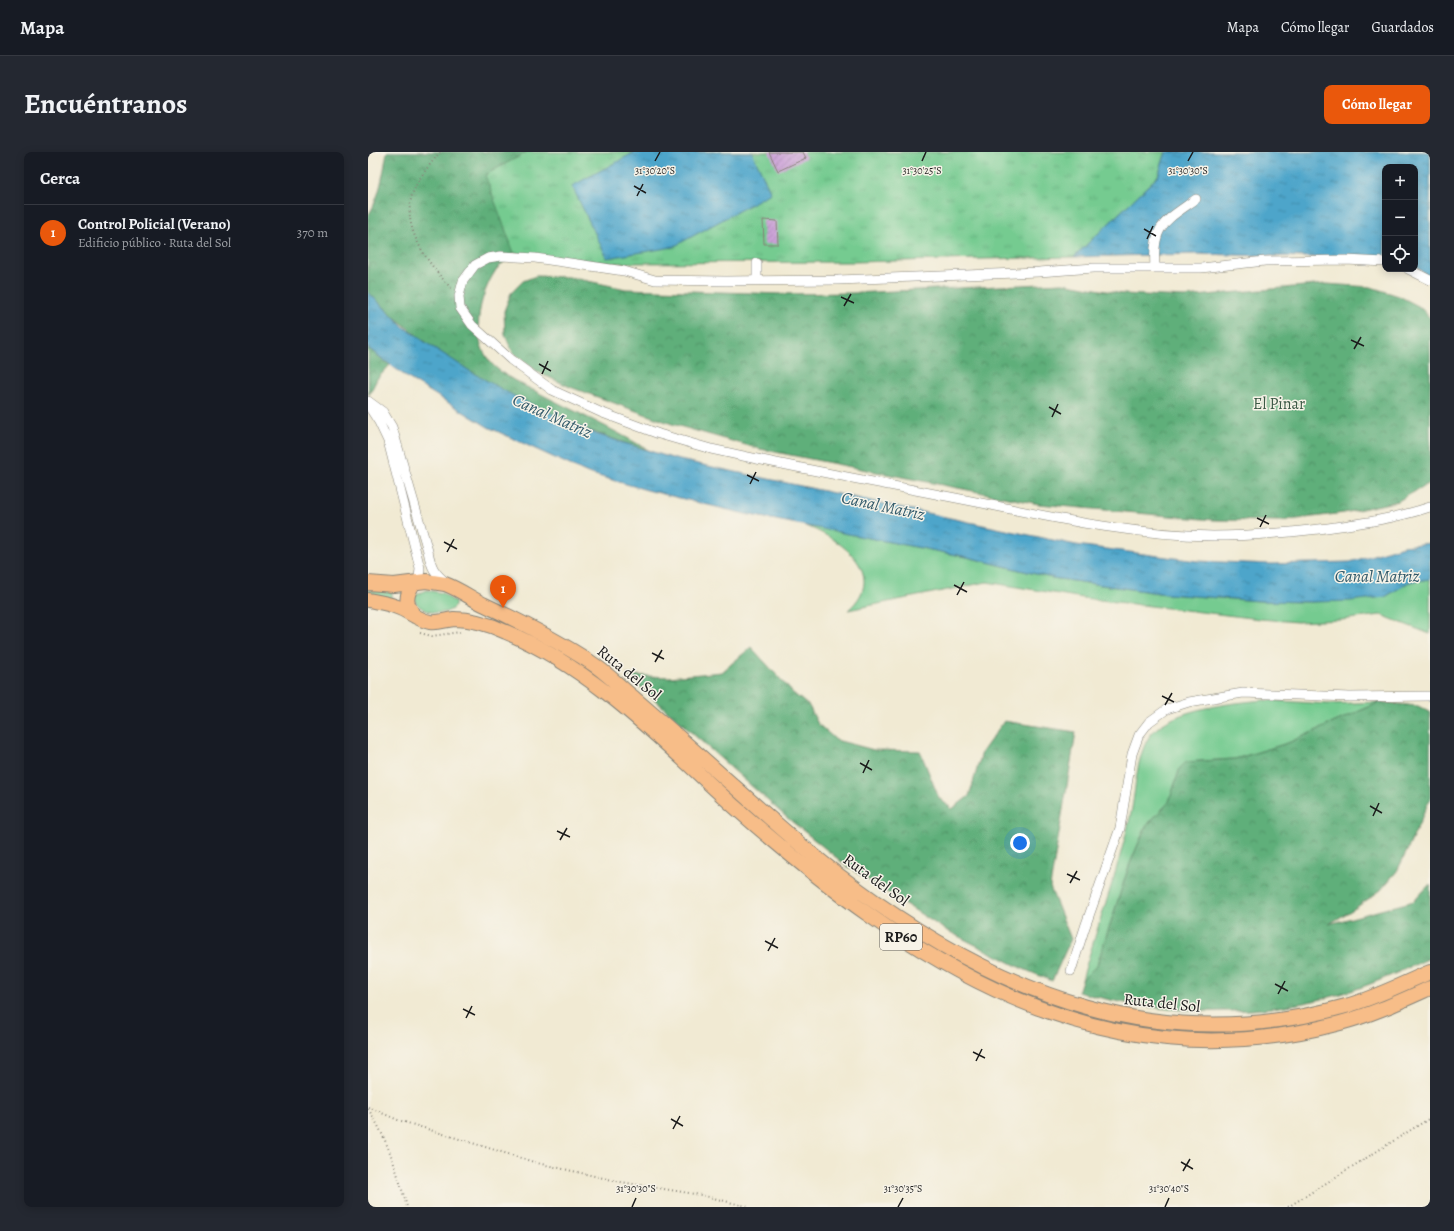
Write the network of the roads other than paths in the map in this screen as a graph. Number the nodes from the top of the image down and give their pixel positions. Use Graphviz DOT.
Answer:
graph roads {
  1 [pos="1196,200"];
  2 [pos="1382,262"];
  3 [pos="757,263"];
  4 [pos="1155,267"];
  5 [pos="1414,272"];
  6 [pos="757,280"];
  7 [pos="1430,280"];
  8 [pos="368,401"];
  9 [pos="368,405"];
  10 [pos="1430,507"];
  11 [pos="368,583"];
  12 [pos="415,583"];
  13 [pos="456,589"];
  14 [pos="368,600"];
  15 [pos="450,619"];
  16 [pos="416,624"];
  17 [pos="1430,696"];
  18 [pos="1071,971"];
  19 [pos="1430,972"];
  20 [pos="1430,988"];
  1 -- 4 [label="street"];
  2 -- 4 [label="street"];
  3 -- 6 [label="street"];
  4 -- 6 [label="street"];
  5 -- 7 [label="street"];
  6 -- 10 [label="street"];
  8 -- 13 [label="street"];
  9 -- 12 [label="street"];
  11 -- 12 [label="main road, Ruta del Sol / RP60"];
  12 -- 13 [label="main road, Ruta del Sol / RP60"];
  12 -- 16 [label="main road"];
  13 -- 15 [label="main road"];
  13 -- 19 [label="main road, Ruta del Sol / RP60"];
  14 -- 16 [label="main road, Ruta del Sol / RP60"];
  15 -- 16 [label="main road, Ruta del Sol / RP60"];
  15 -- 20 [label="main road, Ruta del Sol / RP60"];
  17 -- 18 [label="street"];
}
